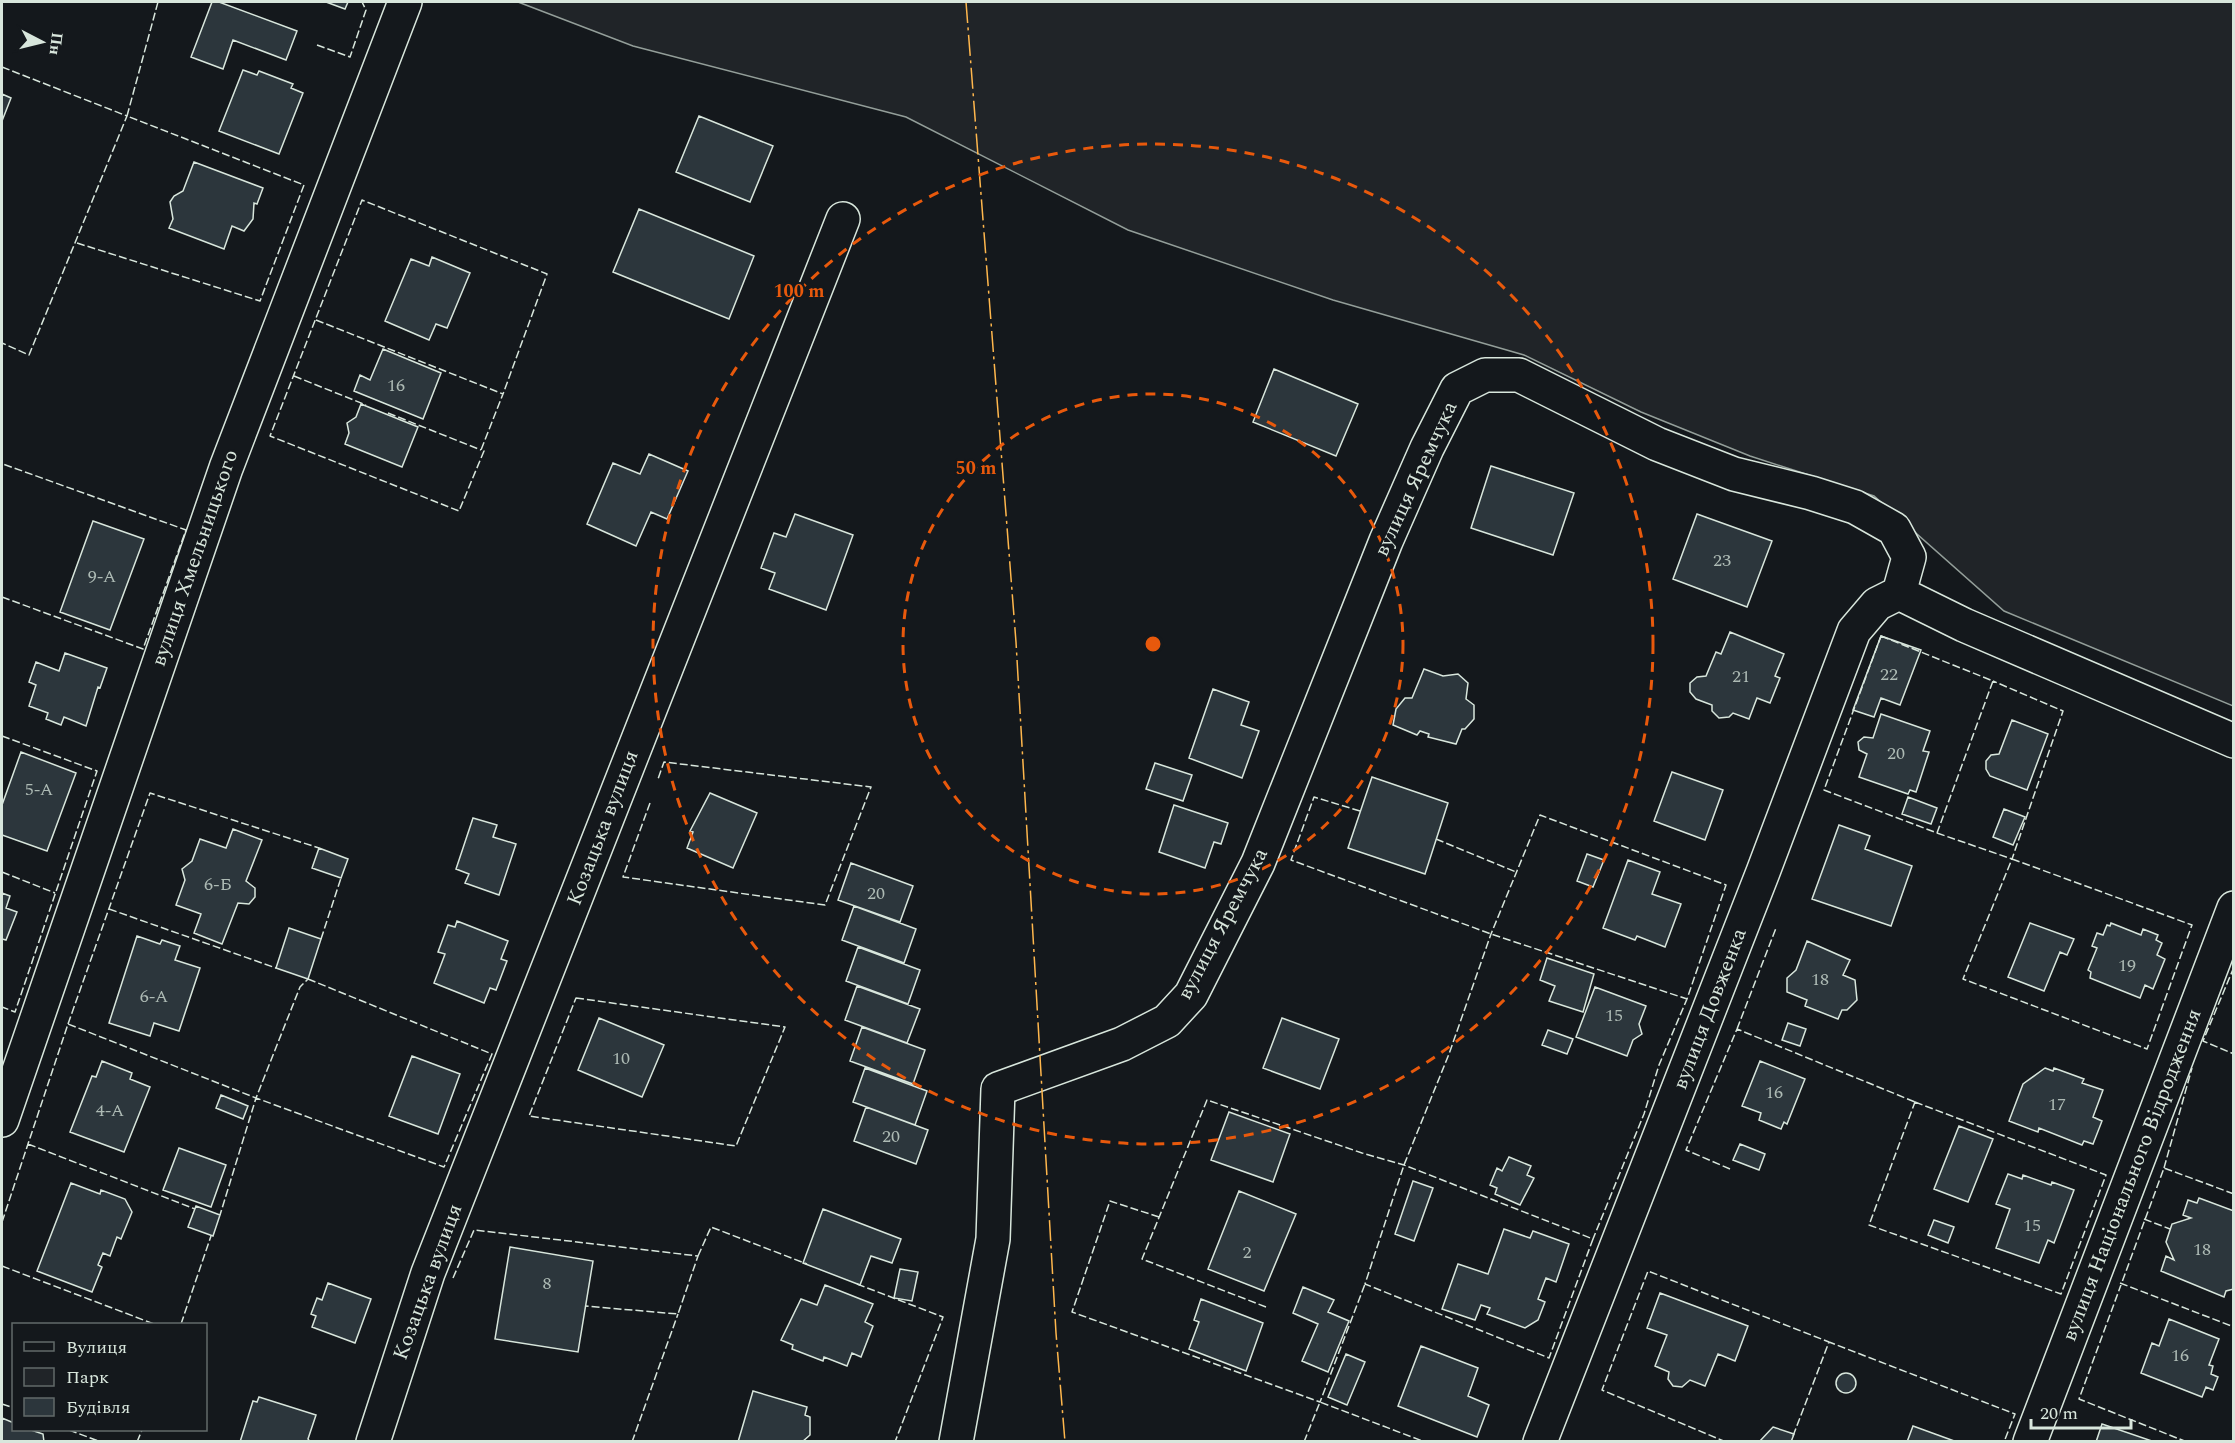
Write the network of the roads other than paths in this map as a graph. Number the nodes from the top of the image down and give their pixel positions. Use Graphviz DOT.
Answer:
graph roads {
  1 [pos="405,2"];
  2 [pos="843,219"];
  3 [pos="1899,593"];
  4 [pos="2234,741"];
  5 [pos="2234,908"];
  6 [pos="2,1120"];
  7 [pos="373,1442"];
  8 [pos="956,1442"];
  9 [pos="1540,1442"];
  10 [pos="2030,1442"];
  1 -- 6 [label="street, вулиця Хмельницького"];
  2 -- 7 [label="street, Козацька вулиця"];
  3 -- 4 [label="street"];
  3 -- 8 [label="street, вулиця Яремчука"];
  3 -- 9 [label="street, вулиця Довженка"];
  5 -- 10 [label="street, вулиця Національного Відродження"];
}
